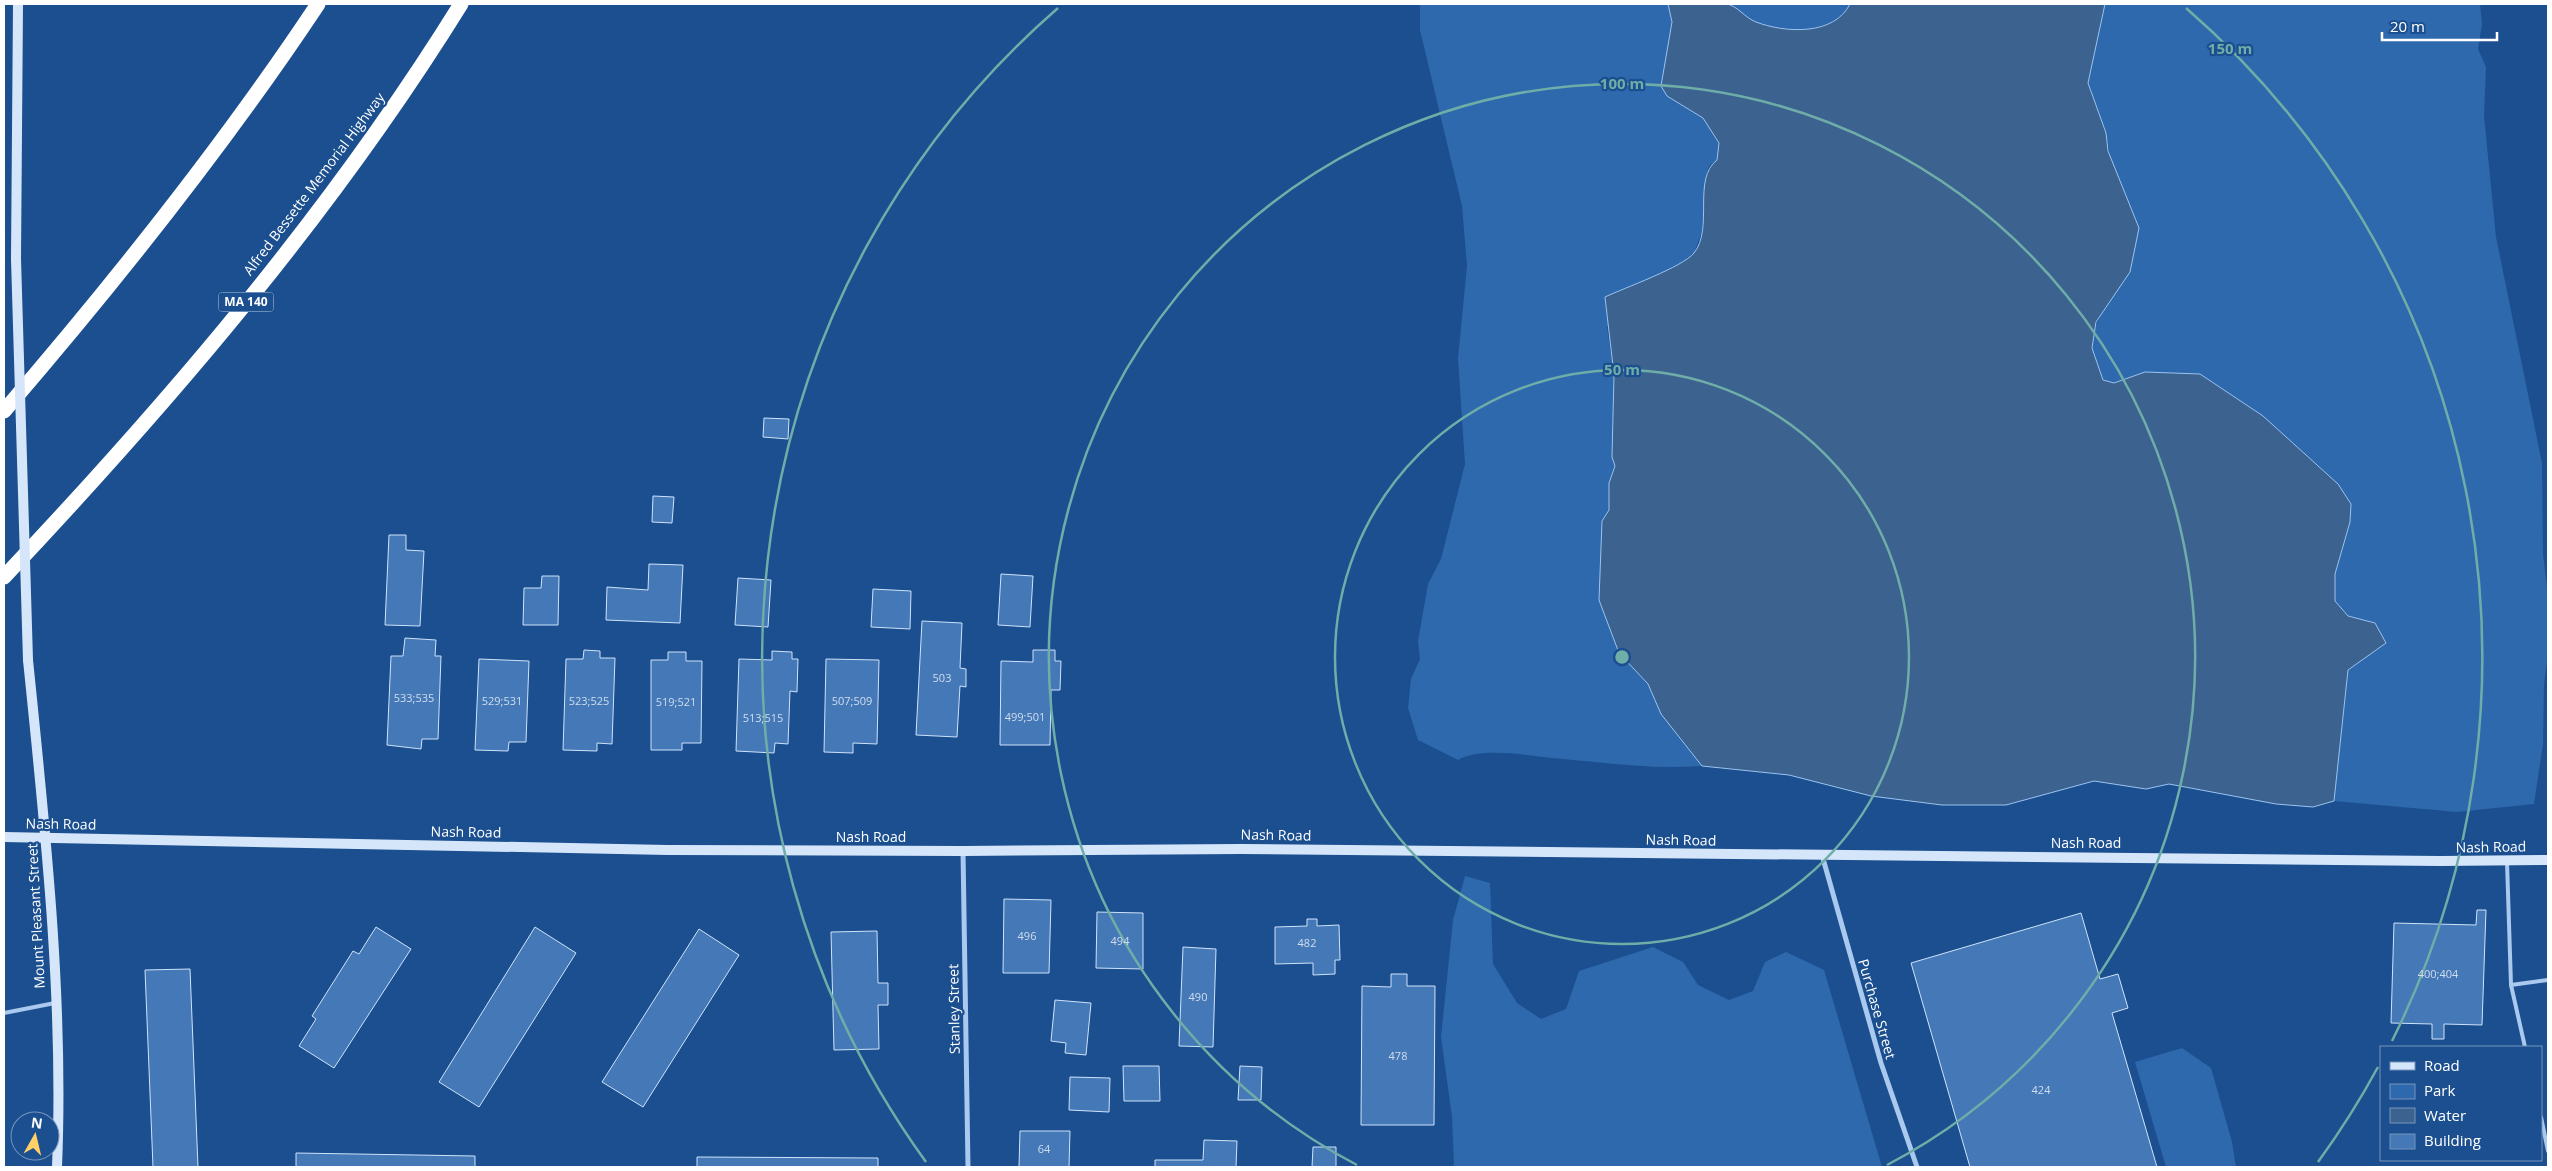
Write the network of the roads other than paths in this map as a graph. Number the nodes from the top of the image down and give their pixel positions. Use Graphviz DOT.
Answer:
graph roads {
  1 [pos="18,4"];
  2 [pos="318,4"];
  3 [pos="461,4"];
  4 [pos="4,411"];
  5 [pos="4,577"];
  6 [pos="4,837"];
  7 [pos="46,837"];
  8 [pos="963,851"];
  9 [pos="1822,855"];
  10 [pos="2507,860"];
  11 [pos="2548,860"];
  12 [pos="2548,980"];
  13 [pos="2511,985"];
  14 [pos="55,1003"];
  15 [pos="4,1013"];
  16 [pos="2525,1046"];
  17 [pos="2542,1122"];
  18 [pos="2548,1151"];
  19 [pos="57,1167"];
  20 [pos="968,1167"];
  21 [pos="1917,1167"];
  1 -- 7 [label="main road, Mount Pleasant Street, bridge"];
  2 -- 4 [label="highway"];
  3 -- 5 [label="highway, Alfred Bessette Memorial Highway / MA 140"];
  6 -- 7 [label="main road, Nash Road"];
  7 -- 8 [label="main road, Nash Road"];
  7 -- 14 [label="main road, Mount Pleasant Street"];
  8 -- 9 [label="main road, Nash Road"];
  8 -- 20 [label="street, Stanley Street"];
  9 -- 10 [label="main road, Nash Road"];
  9 -- 21 [label="street, Purchase Street"];
  10 -- 11 [label="main road, Nash Road"];
  10 -- 13 [label="lane"];
  12 -- 13 [label="lane"];
  13 -- 16 [label="lane"];
  14 -- 15 [label="lane"];
  14 -- 19 [label="main road, Mount Pleasant Street"];
  17 -- 18 [label="lane"];
}
